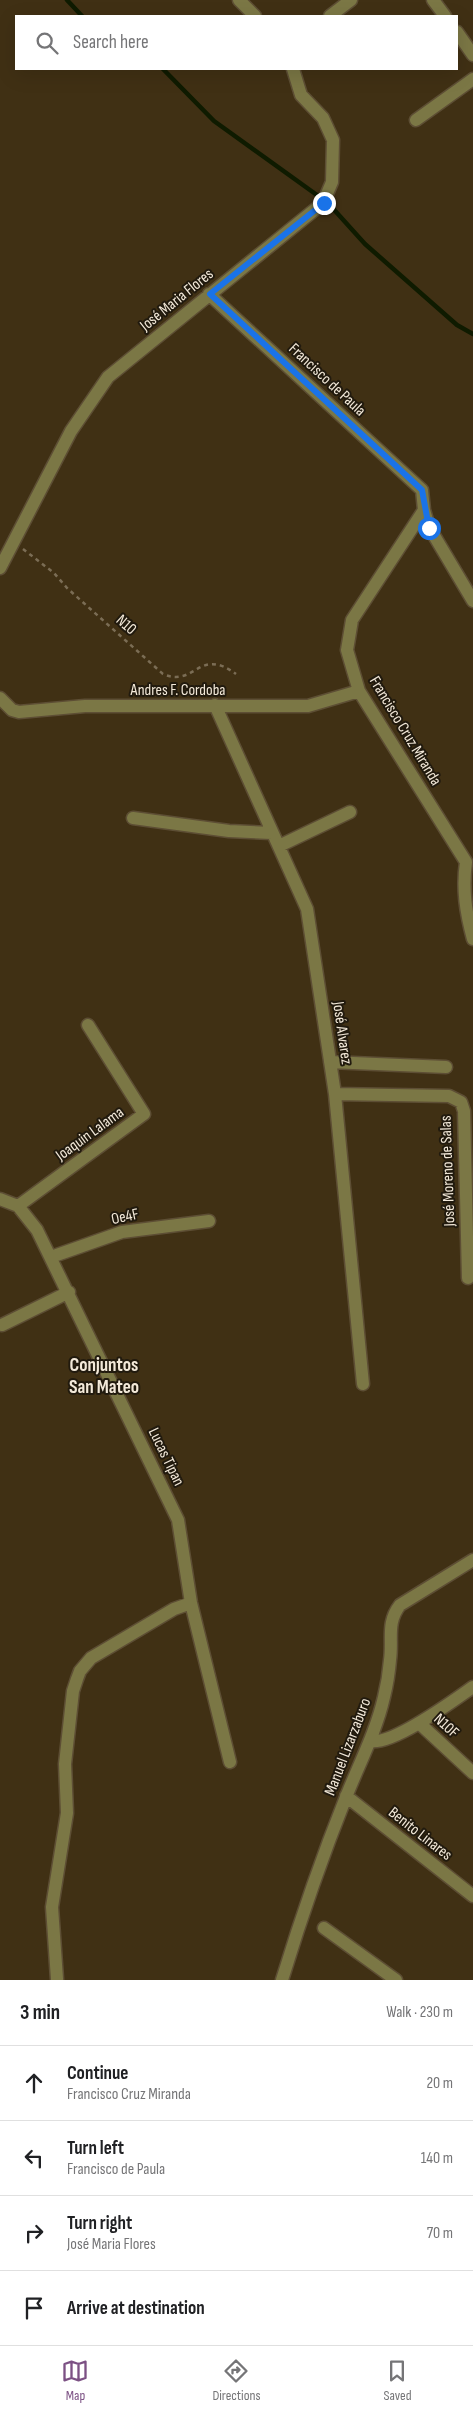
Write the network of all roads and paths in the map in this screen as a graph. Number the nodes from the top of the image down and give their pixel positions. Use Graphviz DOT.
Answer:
graph roads {
  1 [pos="239,0"];
  2 [pos="351,0"];
  3 [pos="433,0"];
  4 [pos="254,15"];
  5 [pos="331,15"];
  6 [pos="444,15"];
  7 [pos="458,33"];
  8 [pos="473,54"];
  9 [pos="292,70"];
  10 [pos="473,79"];
  11 [pos="416,120"];
  12 [pos="210,294"];
  13 [pos="424,510"];
  14 [pos="13,544"];
  15 [pos="0,568"];
  16 [pos="473,601"];
  17 [pos="236,674"];
  18 [pos="359,691"];
  19 [pos="0,698"];
  20 [pos="215,706"];
  21 [pos="350,812"];
  22 [pos="133,818"];
  23 [pos="272,833"];
  24 [pos="279,846"];
  25 [pos="470,857"];
  26 [pos="473,939"];
  27 [pos="88,1025"];
  28 [pos="330,1062"];
  29 [pos="446,1067"];
  30 [pos="334,1094"];
  31 [pos="0,1199"];
  32 [pos="18,1206"];
  33 [pos="209,1221"];
  34 [pos="51,1257"];
  35 [pos="468,1278"];
  36 [pos="68,1292"];
  37 [pos="2,1325"];
  38 [pos="363,1384"];
  39 [pos="473,1560"];
  40 [pos="191,1602"];
  41 [pos="473,1687"];
  42 [pos="418,1723"];
  43 [pos="370,1741"];
  44 [pos="230,1762"];
  45 [pos="473,1773"];
  46 [pos="346,1796"];
  47 [pos="473,1896"];
  48 [pos="324,1928"];
  49 [pos="57,1979"];
  50 [pos="282,1980"];
  51 [pos="396,1980"];
  1 -- 4 [label="street"];
  2 -- 5 [label="street"];
  3 -- 6 [label="street"];
  7 -- 8 [label="street"];
  9 -- 12 [label="street, José Maria Flores"];
  10 -- 11 [label="street"];
  12 -- 13 [label="street, Francisco de Paula"];
  12 -- 14 [label="street, José Maria Flores"];
  13 -- 16 [label="street"];
  13 -- 18 [label="street, Francisco Cruz Miranda"];
  14 -- 15 [label="street, José Maria Flores"];
  14 -- 17 [label="path, N10"];
  18 -- 20 [label="street, Andres F. Cordoba"];
  18 -- 25 [label="street, Francisco Cruz Miranda"];
  19 -- 20 [label="street, Andres F. Cordoba"];
  20 -- 23 [label="street, José Alvarez"];
  21 -- 24 [label="street"];
  22 -- 23 [label="street"];
  23 -- 24 [label="street, José Alvarez"];
  24 -- 28 [label="street, José Alvarez"];
  25 -- 26 [label="street, Francisco Cruz Miranda"];
  27 -- 32 [label="street, Joaquin Lalama"];
  28 -- 29 [label="street"];
  28 -- 30 [label="street, José Alvarez"];
  30 -- 35 [label="street, José Moreno de Salas"];
  30 -- 38 [label="street, José Alvarez"];
  31 -- 32 [label="street"];
  32 -- 34 [label="street, Lucas Tipan"];
  33 -- 34 [label="street, Oe4F"];
  34 -- 36 [label="street, Lucas Tipan"];
  36 -- 37 [label="street"];
  36 -- 40 [label="street, Lucas Tipan"];
  39 -- 43 [label="street, Manuel Lizarzaburo"];
  40 -- 44 [label="street, Lucas Tipan"];
  40 -- 49 [label="street"];
  41 -- 42 [label="street"];
  42 -- 43 [label="street"];
  42 -- 45 [label="street, N10F"];
  43 -- 46 [label="street, Manuel Lizarzaburo"];
  46 -- 47 [label="street, Benito Linares"];
  46 -- 50 [label="street, Manuel Lizarzaburo"];
  48 -- 51 [label="street"];
}
